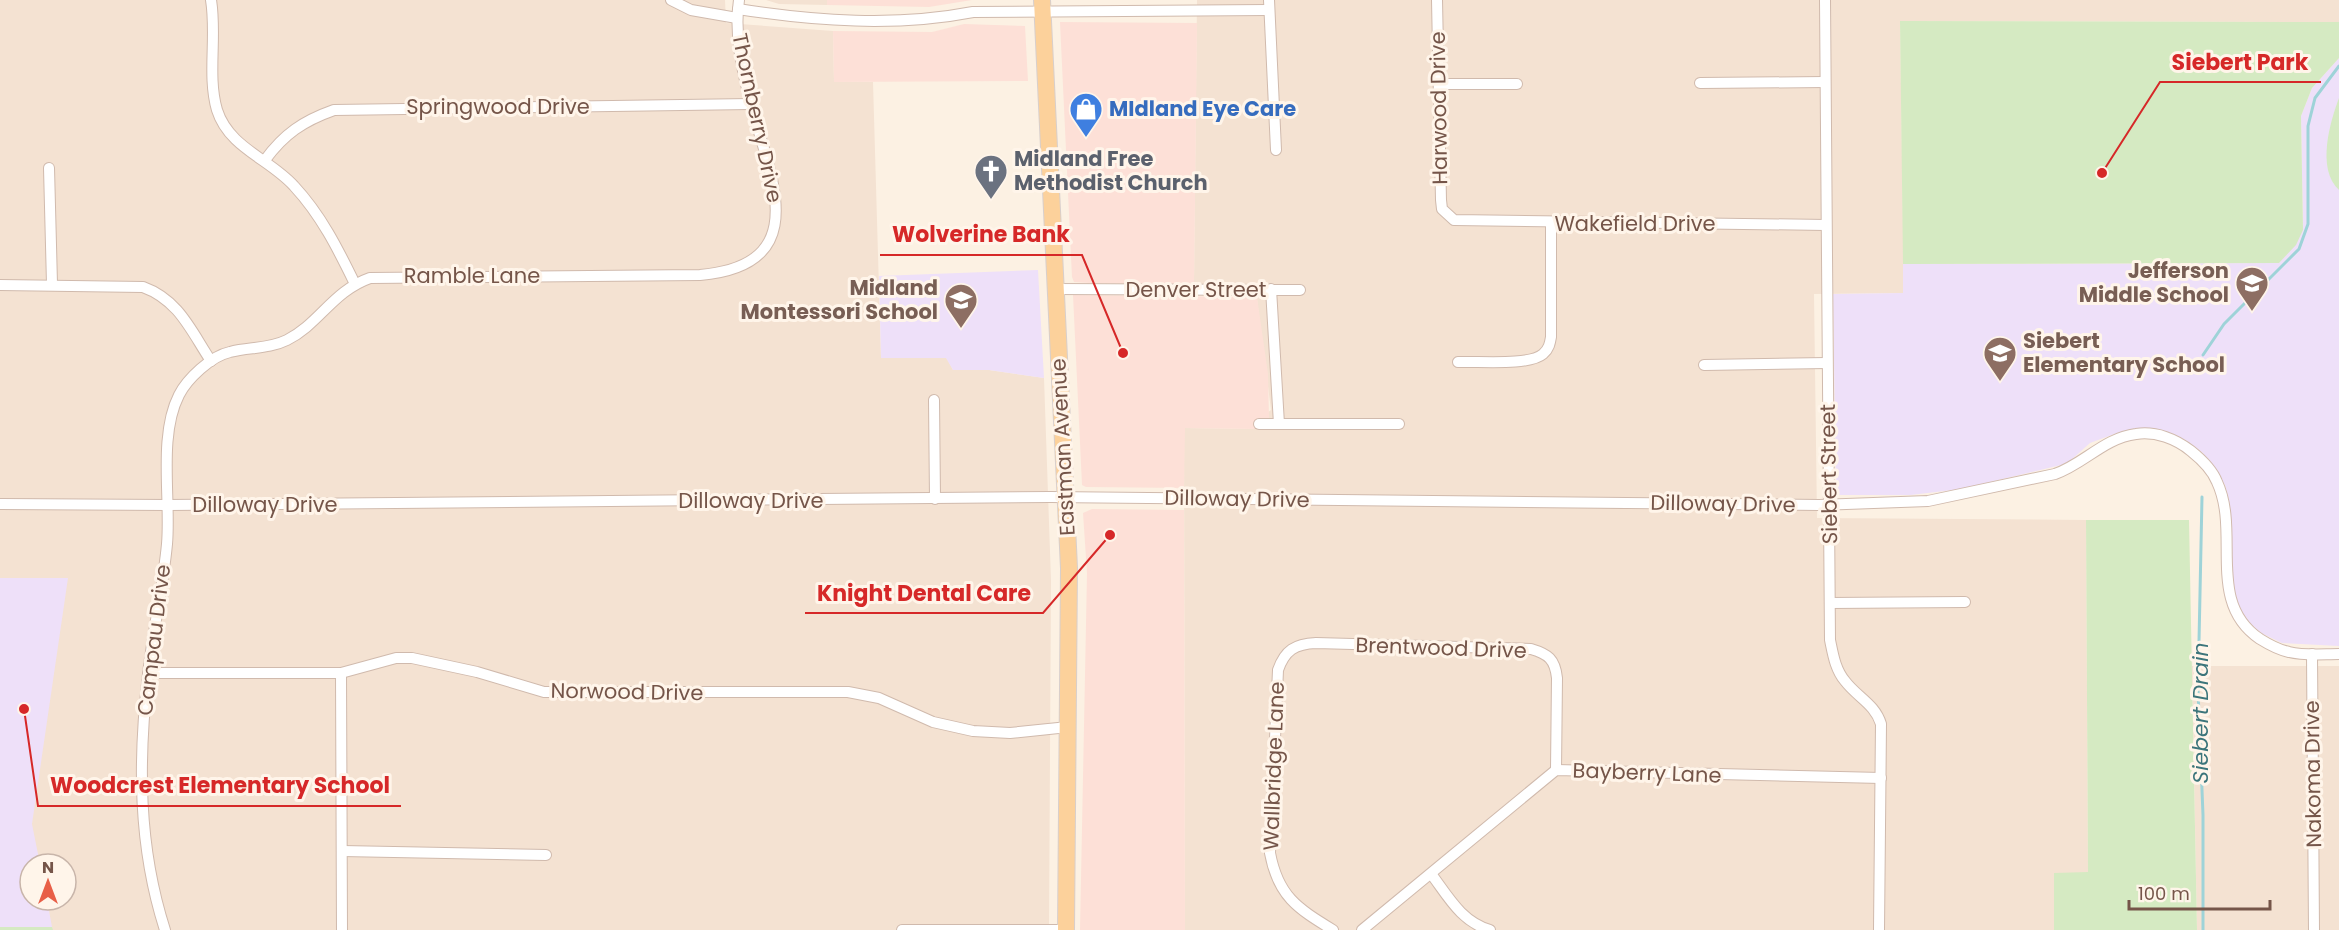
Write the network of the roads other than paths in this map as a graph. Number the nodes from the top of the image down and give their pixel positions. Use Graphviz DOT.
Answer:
graph roads {
  1 [pos="211,0"];
  2 [pos="671,0"];
  3 [pos="1437,0"];
  4 [pos="1825,0"];
  5 [pos="738,5"];
  6 [pos="1269,5"];
  7 [pos="1042,6"];
  8 [pos="1825,82"];
  9 [pos="1700,83"];
  10 [pos="1440,84"];
  11 [pos="1517,84"];
  12 [pos="751,104"];
  13 [pos="1276,150"];
  14 [pos="265,160"];
  15 [pos="49,168"];
  16 [pos="1446,215"];
  17 [pos="1551,223"];
  18 [pos="1826,225"];
  19 [pos="754,256"];
  20 [pos="52,284"];
  21 [pos="355,284"];
  22 [pos="0,285"];
  23 [pos="1056,289"];
  24 [pos="1271,289"];
  25 [pos="1300,290"];
  26 [pos="211,361"];
  27 [pos="1458,362"];
  28 [pos="1827,363"];
  29 [pos="1704,365"];
  30 [pos="934,400"];
  31 [pos="1259,424"];
  32 [pos="1279,424"];
  33 [pos="1399,424"];
  34 [pos="1066,497"];
  35 [pos="935,499"];
  36 [pos="0,504"];
  37 [pos="168,505"];
  38 [pos="1829,505"];
  39 [pos="1965,602"];
  40 [pos="1830,603"];
  41 [pos="1289,649"];
  42 [pos="2312,654"];
  43 [pos="2339,654"];
  44 [pos="148,673"];
  45 [pos="341,673"];
  46 [pos="1068,727"];
  47 [pos="1556,770"];
  48 [pos="1881,778"];
  49 [pos="342,851"];
  50 [pos="546,855"];
  51 [pos="1432,875"];
  52 [pos="165,930"];
  53 [pos="342,930"];
  54 [pos="902,930"];
  55 [pos="1066,930"];
  56 [pos="1333,930"];
  57 [pos="1362,930"];
  58 [pos="1490,930"];
  59 [pos="1879,930"];
  60 [pos="2314,930"];
  1 -- 14 [label="street"];
  2 -- 5 [label="street"];
  3 -- 10 [label="street, Harwood Drive"];
  4 -- 8 [label="street, Siebert Street"];
  5 -- 7 [label="street"];
  5 -- 12 [label="street, Thornberry Drive"];
  6 -- 7 [label="street"];
  6 -- 13 [label="street"];
  7 -- 23 [label="main road, Eastman Avenue"];
  8 -- 9 [label="street"];
  8 -- 18 [label="street, Siebert Street"];
  10 -- 11 [label="street"];
  10 -- 16 [label="street, Harwood Drive"];
  12 -- 14 [label="street, Springwood Drive"];
  12 -- 19 [label="street, Thornberry Drive"];
  14 -- 21 [label="street"];
  15 -- 20 [label="street"];
  16 -- 17 [label="street, Wakefield Drive"];
  17 -- 18 [label="street, Wakefield Drive"];
  17 -- 27 [label="street"];
  18 -- 28 [label="street, Siebert Street"];
  19 -- 21 [label="street, Ramble Lane"];
  20 -- 22 [label="street"];
  20 -- 26 [label="street"];
  21 -- 26 [label="street, Ramble Lane"];
  23 -- 24 [label="street, Denver Street"];
  23 -- 34 [label="main road, Eastman Avenue"];
  24 -- 25 [label="street, Denver Street"];
  24 -- 32 [label="street"];
  26 -- 37 [label="street, Campau Drive"];
  28 -- 29 [label="street"];
  28 -- 38 [label="street, Siebert Street"];
  30 -- 35 [label="street"];
  31 -- 32 [label="street"];
  32 -- 33 [label="street"];
  34 -- 35 [label="street, Dilloway Drive"];
  34 -- 38 [label="street, Dilloway Drive"];
  34 -- 46 [label="main road, Eastman Avenue"];
  35 -- 37 [label="street, Dilloway Drive"];
  36 -- 37 [label="street, Dilloway Drive"];
  37 -- 44 [label="street, Campau Drive"];
  38 -- 40 [label="street, Siebert Street"];
  38 -- 42 [label="street, Dilloway Drive"];
  39 -- 40 [label="street"];
  40 -- 48 [label="street, Siebert Street"];
  41 -- 47 [label="street, Brentwood Drive"];
  41 -- 56 [label="street, Wallbridge Lane"];
  42 -- 43 [label="street, Dilloway Drive"];
  42 -- 60 [label="street, Nakoma Drive"];
  44 -- 45 [label="street, Norwood Drive"];
  44 -- 52 [label="street, Campau Drive"];
  45 -- 46 [label="street, Norwood Drive"];
  45 -- 49 [label="street"];
  46 -- 55 [label="main road, Eastman Avenue"];
  47 -- 48 [label="street, Bayberry Lane"];
  47 -- 51 [label="street, Bayberry Lane"];
  48 -- 59 [label="street, Siebert Street"];
  49 -- 50 [label="street"];
  49 -- 53 [label="street"];
  51 -- 57 [label="street, Bayberry Lane"];
  51 -- 58 [label="street"];
  54 -- 55 [label="street"];
}
